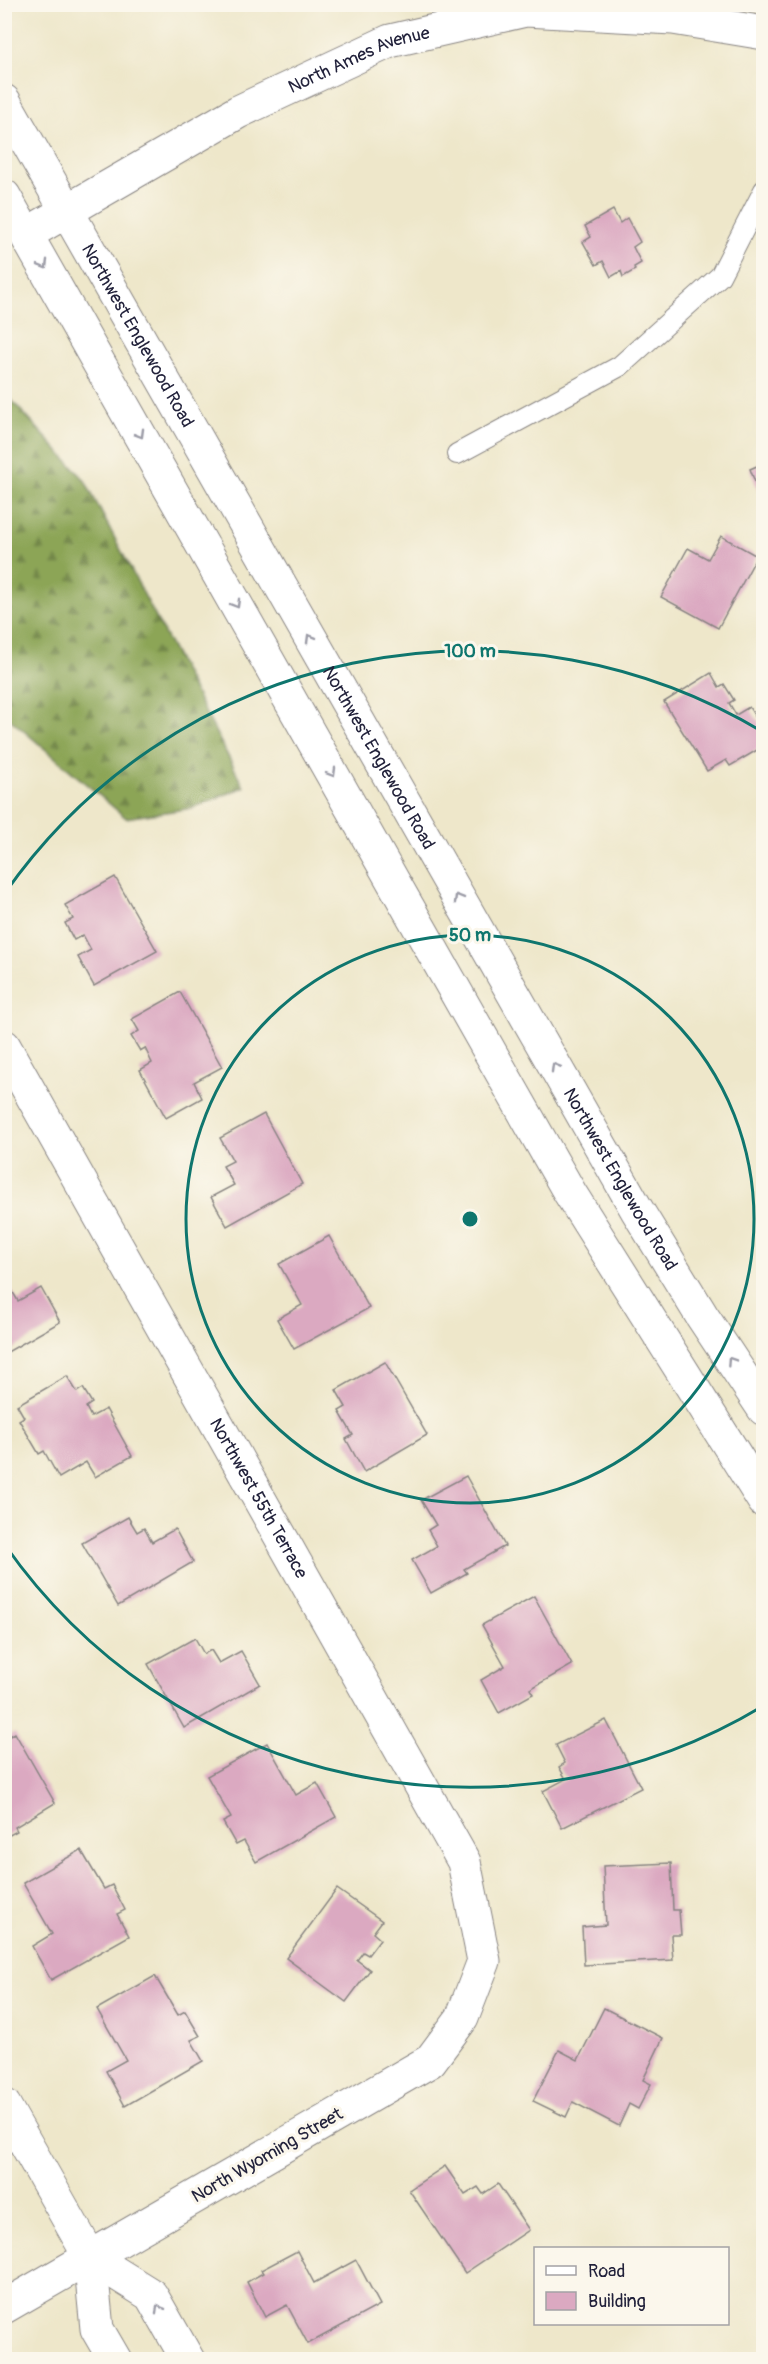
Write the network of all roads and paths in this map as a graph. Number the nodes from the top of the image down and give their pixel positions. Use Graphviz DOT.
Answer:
graph roads {
  1 [pos="764,33"];
  2 [pos="4,101"];
  3 [pos="764,190"];
  4 [pos="4,195"];
  5 [pos="66,212"];
  6 [pos="27,234"];
  7 [pos="457,454"];
  8 [pos="4,1046"];
  9 [pos="764,1409"];
  10 [pos="764,1501"];
  11 [pos="484,1961"];
  12 [pos="4,2104"];
  13 [pos="90,2258"];
  14 [pos="4,2307"];
  15 [pos="116,2360"];
  16 [pos="188,2360"];
  1 -- 5 [label="main road, North Ames Avenue"];
  2 -- 5 [label="main road, Northwest Englewood Road"];
  3 -- 7 [label="lane"];
  4 -- 6 [label="main road"];
  5 -- 6 [label="main road, North Ames Avenue"];
  9 -- 5 [label="main road, Northwest Englewood Road, one-way"];
  6 -- 10 [label="main road, one-way"];
  8 -- 11 [label="main road, Northwest 55th Terrace"];
  11 -- 13 [label="main road, North Wyoming Street"];
  12 -- 13 [label="main road"];
  13 -- 14 [label="main road, North Wyoming Street"];
  13 -- 15 [label="main road"];
  16 -- 13 [label="main road, one-way"];
}
